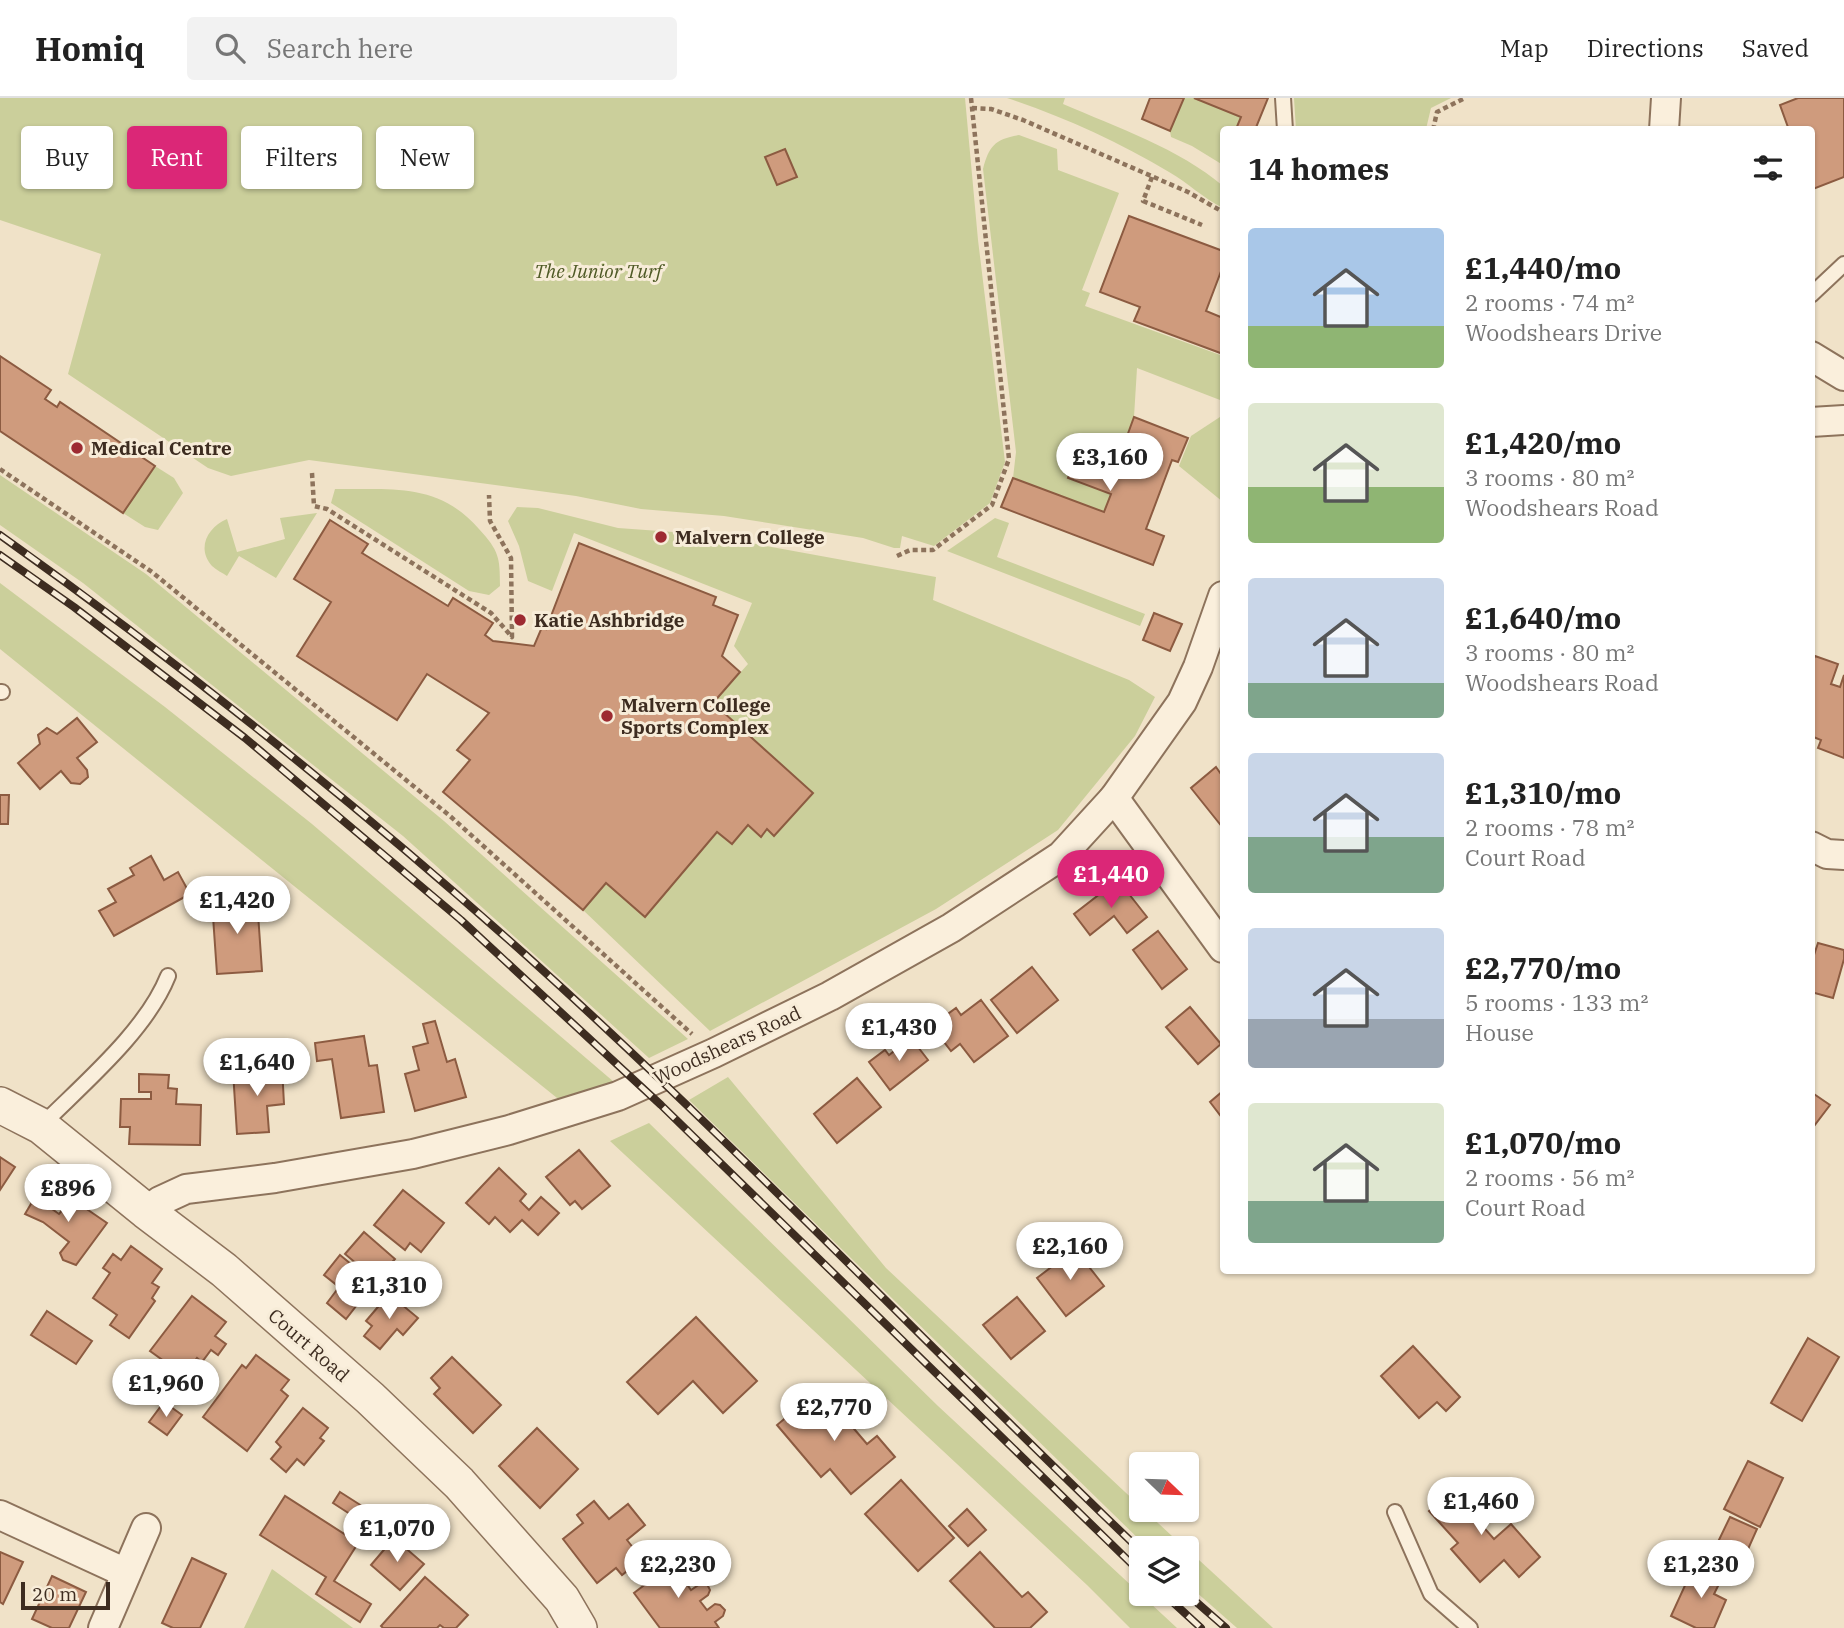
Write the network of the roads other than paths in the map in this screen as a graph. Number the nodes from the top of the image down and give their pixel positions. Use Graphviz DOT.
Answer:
graph roads {
  1 [pos="1283,98"];
  2 [pos="1666,98"];
  3 [pos="1285,126"];
  4 [pos="1664,126"];
  5 [pos="1844,264"];
  6 [pos="1815,291"];
  7 [pos="1815,358"];
  8 [pos="1844,376"];
  9 [pos="1844,420"];
  10 [pos="1815,422"];
  11 [pos="1220,605"];
  12 [pos="1114,798"];
  13 [pos="1815,848"];
  14 [pos="1844,855"];
  15 [pos="1220,944"];
  16 [pos="168,976"];
  17 [pos="0,1105"];
  18 [pos="41,1126"];
  19 [pos="146,1211"];
  20 [pos="1395,1512"];
  21 [pos="0,1515"];
  22 [pos="146,1528"];
  23 [pos="126,1573"];
  24 [pos="103,1628"];
  25 [pos="579,1628"];
  26 [pos="1470,1628"];
  1 -- 3 [label="lane"];
  2 -- 4 [label="street"];
  5 -- 6 [label="lane"];
  7 -- 8 [label="street"];
  9 -- 10 [label="street"];
  11 -- 12 [label="street, Woodshears Road"];
  12 -- 15 [label="street"];
  12 -- 19 [label="street, Woodshears Road"];
  13 -- 14 [label="street"];
  16 -- 18 [label="lane"];
  17 -- 18 [label="street, Court Road"];
  18 -- 19 [label="street, Court Road"];
  19 -- 25 [label="street, Court Road"];
  20 -- 26 [label="lane"];
  21 -- 23 [label="street"];
  22 -- 23 [label="street"];
  23 -- 24 [label="street"];
}
